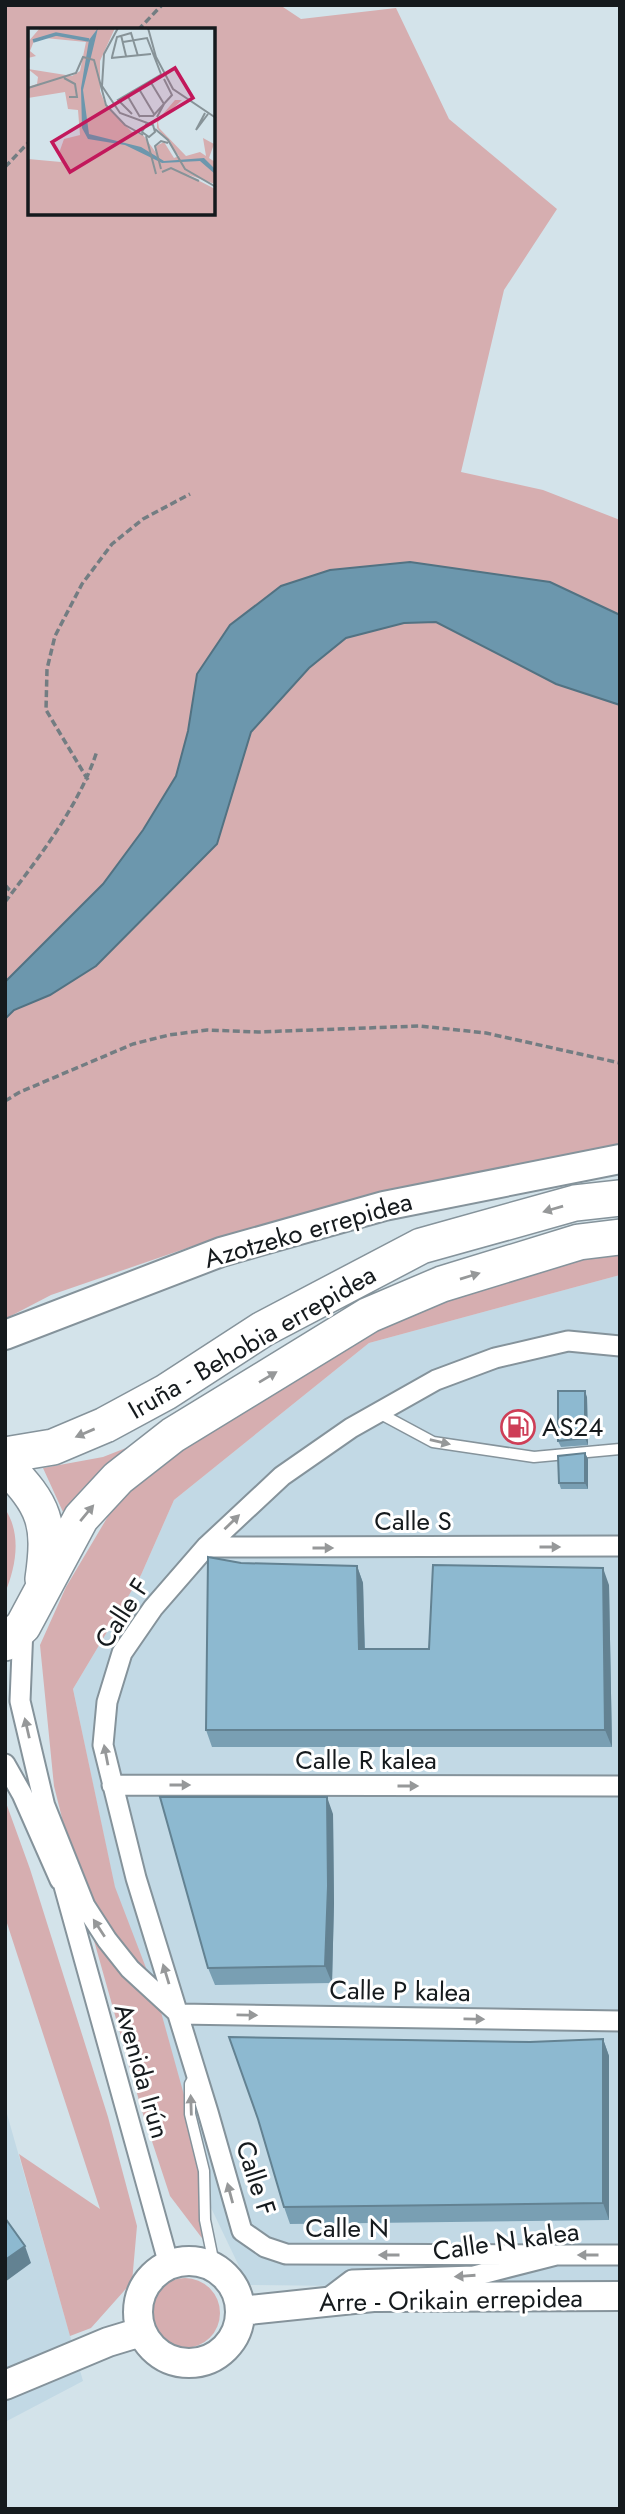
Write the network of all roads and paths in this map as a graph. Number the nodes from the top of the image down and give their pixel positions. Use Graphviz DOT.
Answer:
graph roads {
  1 [pos="162,5"];
  2 [pos="140,28"];
  3 [pos="28,143"];
  4 [pos="5,167"];
  5 [pos="190,494"];
  6 [pos="97,751"];
  7 [pos="88,779"];
  8 [pos="5,885"];
  9 [pos="12,893"];
  10 [pos="5,902"];
  11 [pos="620,1063"];
  12 [pos="5,1101"];
  13 [pos="620,1159"];
  14 [pos="620,1198"];
  15 [pos="620,1237"];
  16 [pos="5,1335"];
  17 [pos="620,1346"];
  18 [pos="379,1413"];
  19 [pos="620,1449"];
  20 [pos="5,1455"];
  21 [pos="5,1465"];
  22 [pos="620,1546"];
  23 [pos="206,1547"];
  24 [pos="41,1593"];
  25 [pos="14,1635"];
  26 [pos="5,1764"];
  27 [pos="112,1785"];
  28 [pos="620,1786"];
  29 [pos="43,1801"];
  30 [pos="64,1890"];
  31 [pos="179,2014"];
  32 [pos="620,2021"];
  33 [pos="196,2073"];
  34 [pos="265,2247"];
  35 [pos="555,2255"];
  36 [pos="620,2255"];
  37 [pos="169,2265"];
  38 [pos="215,2269"];
  39 [pos="620,2296"];
  40 [pos="322,2302"];
  41 [pos="240,2311"];
  42 [pos="141,2332"];
  43 [pos="5,2385"];
  1 -- 2 [label="path"];
  3 -- 4 [label="path"];
  5 -- 7 [label="path"];
  6 -- 7 [label="path"];
  7 -- 9 [label="path"];
  8 -- 9 [label="path"];
  9 -- 10 [label="path"];
  11 -- 12 [label="path"];
  13 -- 16 [label="street, Azotzeko errepidea"];
  14 -- 20 [label="highway, Iruña - Behobia errepidea, one-way"];
  24 -- 15 [label="highway, Iruña - Behobia errepidea, one-way"];
  17 -- 18 [label="street, Calle F"];
  18 -- 19 [label="lane, one-way"];
  23 -- 18 [label="street, Calle F, one-way"];
  21 -- 24 [label="highway"];
  23 -- 22 [label="street, Calle S, one-way"];
  27 -- 23 [label="street, Calle F, one-way"];
  24 -- 25 [label="highway, Iruña - Behobia errepidea"];
  29 -- 25 [label="street, Avenida Irún, one-way"];
  26 -- 30 [label="street, Avenida Irún"];
  27 -- 28 [label="street, Calle R kalea, one-way"];
  31 -- 27 [label="street, Calle F, one-way"];
  29 -- 30 [label="street, Avenida Irún"];
  31 -- 29 [label="street, Avenida Irún, one-way"];
  30 -- 37 [label="street, Avenida Irún"];
  31 -- 32 [label="street, Calle P kalea, one-way"];
  31 -- 33 [label="street, Calle F"];
  34 -- 33 [label="street, Calle F, one-way"];
  38 -- 33 [label="lane, one-way"];
  35 -- 34 [label="street, Calle N, one-way"];
  36 -- 35 [label="street, Calle N kalea, one-way"];
  35 -- 40 [label="street, Calle N kalea, one-way"];
  37 -- 38 [label="street"];
  37 -- 42 [label="street"];
  38 -- 41 [label="street"];
  39 -- 40 [label="street, Arre - Orikain errepidea"];
  40 -- 41 [label="street, Arre - Orikain errepidea"];
  41 -- 42 [label="street"];
  42 -- 43 [label="street"];
}
